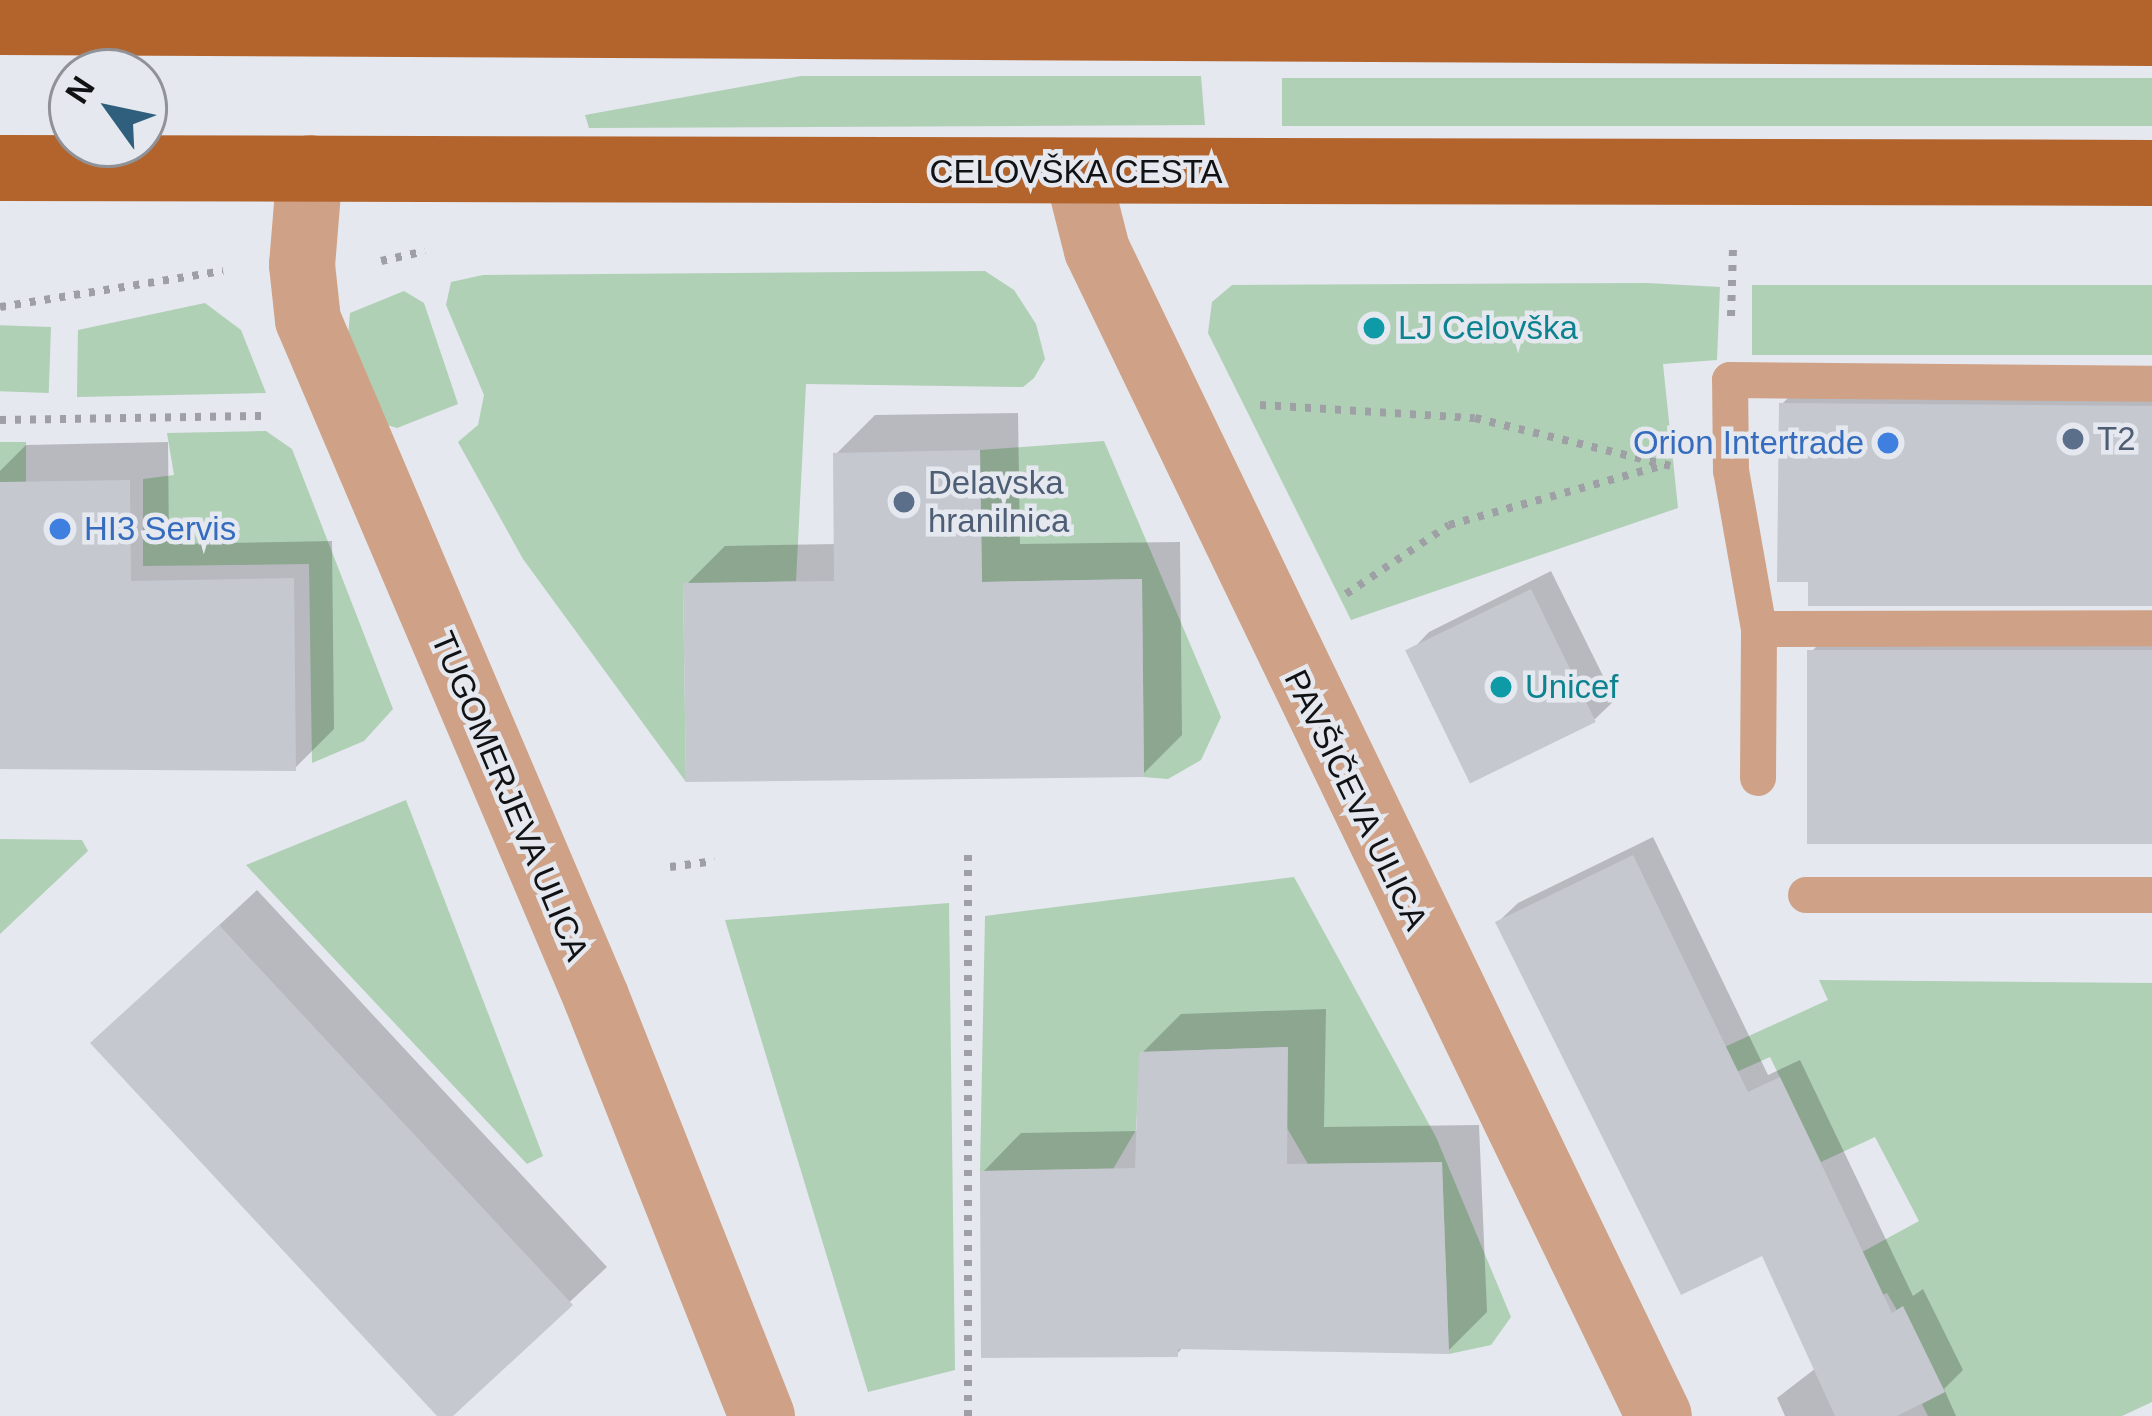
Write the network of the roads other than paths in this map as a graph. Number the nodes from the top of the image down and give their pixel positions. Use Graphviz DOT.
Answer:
graph roads {
  1 [pos="973,14"];
  2 [pos="0,22"];
  3 [pos="2152,33"];
  4 [pos="0,168"];
  5 [pos="310,168"];
  6 [pos="2152,173"];
  7 [pos="1078,175"];
  8 [pos="2152,384"];
  9 [pos="1759,628"];
  10 [pos="2152,628"];
  11 [pos="1758,778"];
  12 [pos="2152,895"];
  13 [pos="1805,896"];
  14 [pos="762,1416"];
  15 [pos="1659,1416"];
  1 -- 2 [label="main road"];
  1 -- 3 [label="main road"];
  4 -- 5 [label="main road, CELOVŠKA CESTA"];
  5 -- 7 [label="main road, CELOVŠKA CESTA"];
  5 -- 14 [label="street, TUGOMERJEVA ULICA"];
  6 -- 7 [label="main road, CELOVŠKA CESTA"];
  7 -- 15 [label="street, PAVŠIČEVA ULICA"];
  8 -- 9 [label="lane"];
  9 -- 10 [label="lane"];
  9 -- 11 [label="lane"];
  12 -- 13 [label="lane"];
}
